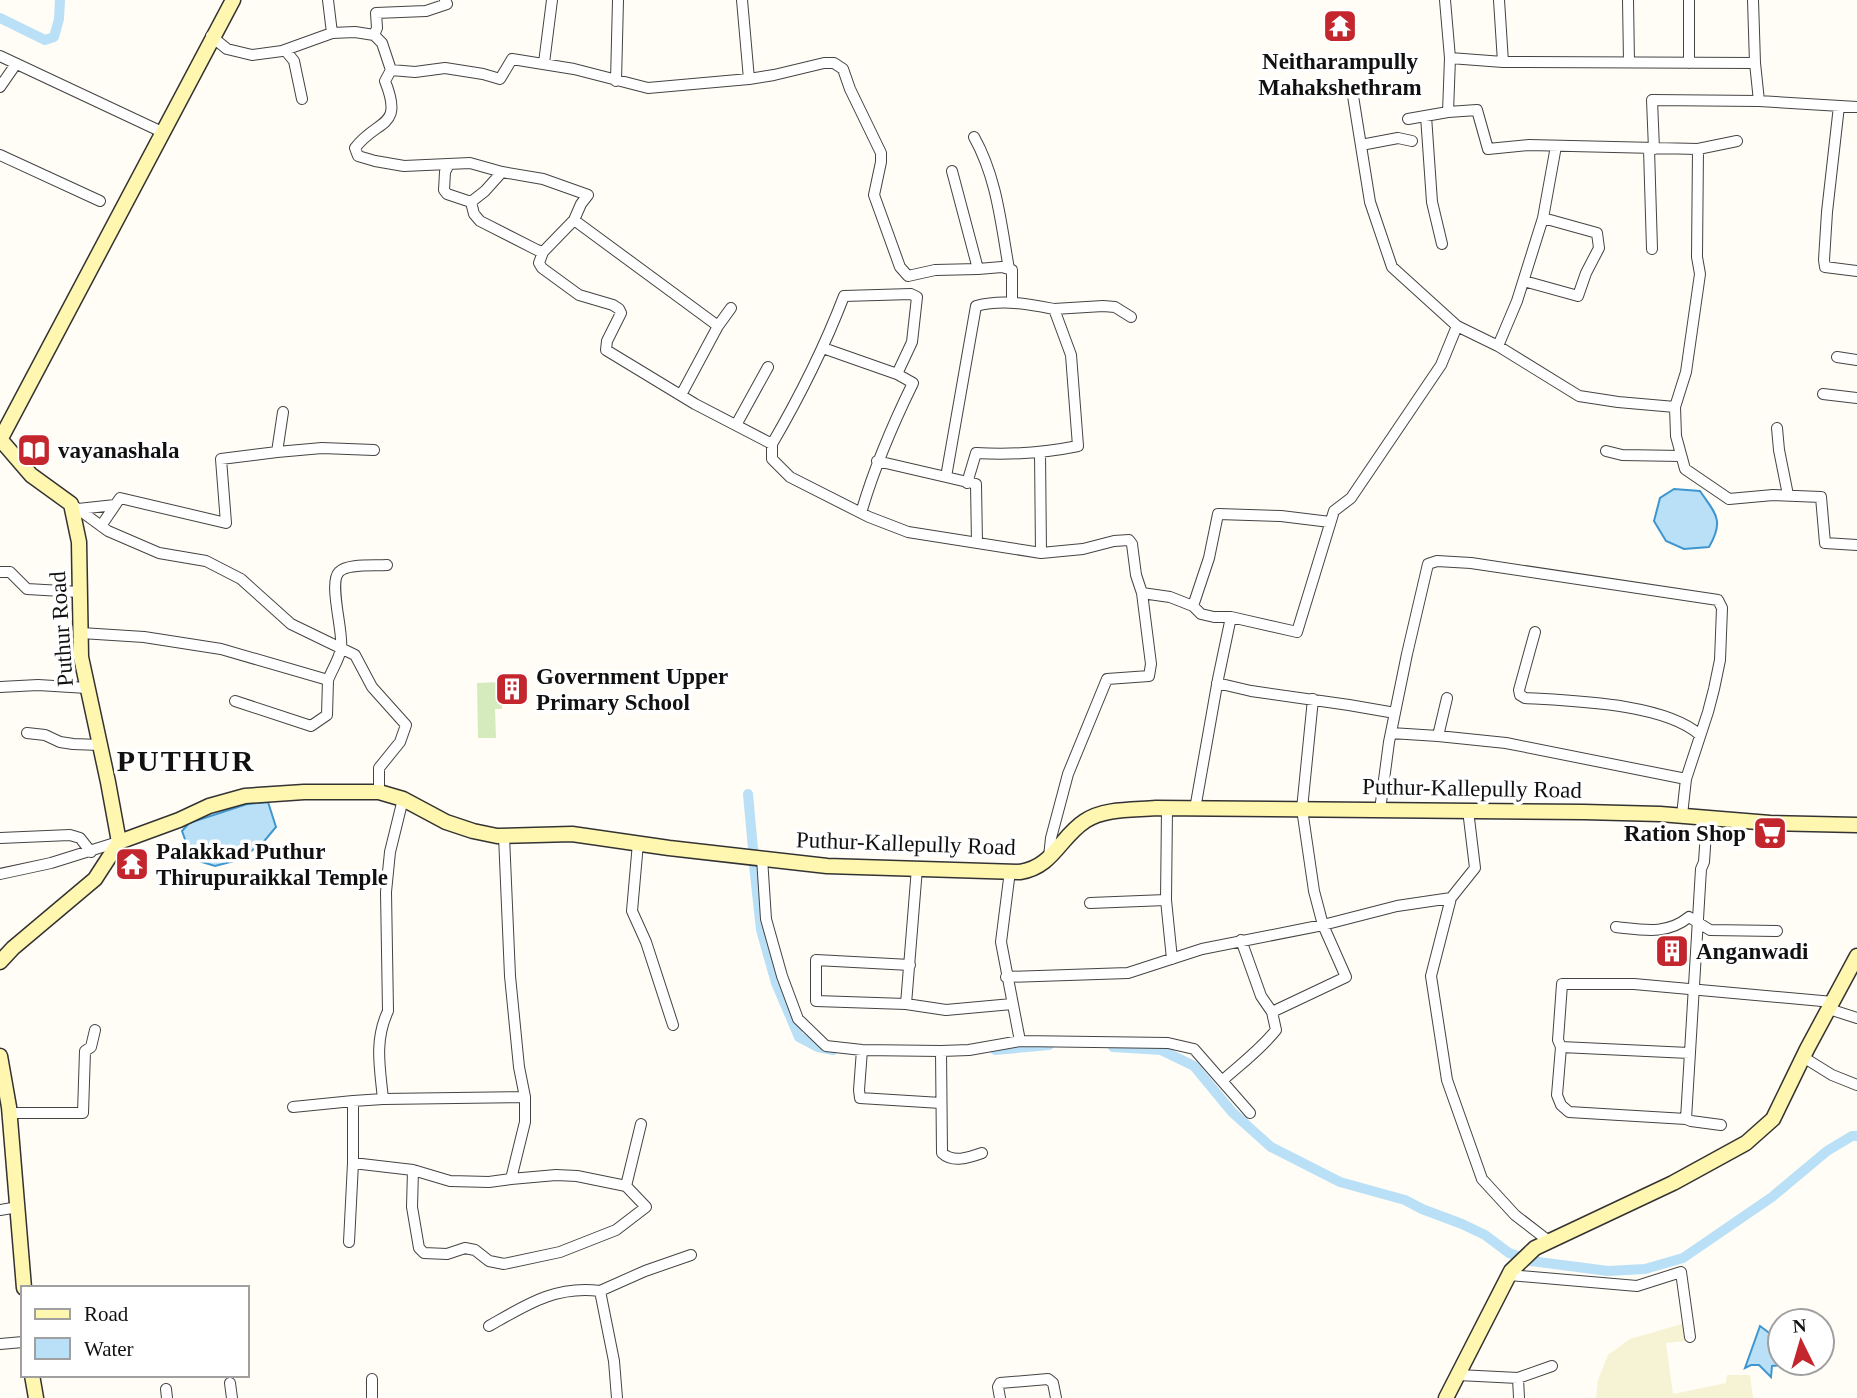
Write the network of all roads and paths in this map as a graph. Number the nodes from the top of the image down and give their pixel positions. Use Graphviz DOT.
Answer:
graph roads {
  1 [pos="233,0"];
  2 [pos="328,0"];
  3 [pos="444,0"];
  4 [pos="552,0"];
  5 [pos="618,0"];
  6 [pos="742,0"];
  7 [pos="1445,0"];
  8 [pos="1499,0"];
  9 [pos="1628,0"];
  10 [pos="1689,0"];
  11 [pos="1753,0"];
  12 [pos="332,33"];
  13 [pos="374,35"];
  14 [pos="211,37"];
  15 [pos="285,50"];
  16 [pos="0,56"];
  17 [pos="1450,58"];
  18 [pos="1503,62"];
  19 [pos="1629,62"];
  20 [pos="544,63"];
  21 [pos="1689,63"];
  22 [pos="1755,63"];
  23 [pos="16,64"];
  24 [pos="391,70"];
  25 [pos="749,79"];
  26 [pos="616,81"];
  27 [pos="0,87"];
  28 [pos="1353,96"];
  29 [pos="302,99"];
  30 [pos="1759,101"];
  31 [pos="1839,106"];
  32 [pos="1857,107"];
  33 [pos="1448,112"];
  34 [pos="1426,116"];
  35 [pos="1408,119"];
  36 [pos="162,132"];
  37 [pos="974,137"];
  38 [pos="1412,141"];
  39 [pos="1737,141"];
  40 [pos="1361,145"];
  41 [pos="1556,146"];
  42 [pos="1652,149"];
  43 [pos="1698,149"];
  44 [pos="0,155"];
  45 [pos="449,164"];
  46 [pos="952,171"];
  47 [pos="502,172"];
  48 [pos="100,201"];
  49 [pos="471,202"];
  50 [pos="1543,218"];
  51 [pos="574,220"];
  52 [pos="1443,244"];
  53 [pos="1652,249"];
  54 [pos="543,252"];
  55 [pos="1009,269"];
  56 [pos="978,270"];
  57 [pos="1857,271"];
  58 [pos="1524,281"];
  59 [pos="1012,302"];
  60 [pos="731,308"];
  61 [pos="1054,309"];
  62 [pos="1131,317"];
  63 [pos="718,326"];
  64 [pos="1457,326"];
  65 [pos="1498,346"];
  66 [pos="823,348"];
  67 [pos="1837,356"];
  68 [pos="1857,360"];
  69 [pos="768,366"];
  70 [pos="897,374"];
  71 [pos="1823,394"];
  72 [pos="681,395"];
  73 [pos="1857,398"];
  74 [pos="1675,407"];
  75 [pos="283,412"];
  76 [pos="736,425"];
  77 [pos="1777,428"];
  78 [pos="0,439"];
  79 [pos="772,443"];
  80 [pos="374,450"];
  81 [pos="1606,451"];
  82 [pos="277,452"];
  83 [pos="1040,452"];
  84 [pos="1681,456"];
  85 [pos="877,461"];
  86 [pos="946,477"];
  87 [pos="968,482"];
  88 [pos="1788,495"];
  89 [pos="115,505"];
  90 [pos="74,506"];
  91 [pos="861,513"];
  92 [pos="1330,522"];
  93 [pos="101,526"];
  94 [pos="977,543"];
  95 [pos="1857,545"];
  96 [pos="1041,553"];
  97 [pos="387,565"];
  98 [pos="0,572"];
  99 [pos="79,592"];
  100 [pos="1142,593"];
  101 [pos="1193,606"];
  102 [pos="1231,617"];
  103 [pos="1535,632"];
  104 [pos="80,633"];
  105 [pos="341,648"];
  106 [pos="328,680"];
  107 [pos="1217,683"];
  108 [pos="0,687"];
  109 [pos="88,688"];
  110 [pos="1447,698"];
  111 [pos="1313,699"];
  112 [pos="235,701"];
  113 [pos="1395,713"];
  114 [pos="27,733"];
  115 [pos="1391,733"];
  116 [pos="1438,736"];
  117 [pos="1700,736"];
  118 [pos="100,745"];
  119 [pos="1686,779"];
  120 [pos="379,792"];
  121 [pos="403,799"];
  122 [pos="1167,808"];
  123 [pos="1195,808"];
  124 [pos="1302,809"];
  125 [pos="1380,810"];
  126 [pos="1468,810"];
  127 [pos="1682,816"];
  128 [pos="1707,817"];
  129 [pos="1857,825"];
  130 [pos="505,836"];
  131 [pos="0,838"];
  132 [pos="119,842"];
  133 [pos="638,843"];
  134 [pos="91,852"];
  135 [pos="1049,857"];
  136 [pos="762,858"];
  137 [pos="917,868"];
  138 [pos="1010,871"];
  139 [pos="0,874"];
  140 [pos="1451,898"];
  141 [pos="1166,900"];
  142 [pos="1090,903"];
  143 [pos="1698,922"];
  144 [pos="1324,925"];
  145 [pos="1616,927"];
  146 [pos="1777,931"];
  147 [pos="1241,940"];
  148 [pos="1857,956"];
  149 [pos="1172,959"];
  150 [pos="0,962"];
  151 [pos="910,965"];
  152 [pos="1006,977"];
  153 [pos="1694,989"];
  154 [pos="906,1004"];
  155 [pos="1012,1004"];
  156 [pos="1831,1006"];
  157 [pos="1272,1012"];
  158 [pos="1857,1018"];
  159 [pos="673,1025"];
  160 [pos="95,1030"];
  161 [pos="1020,1041"];
  162 [pos="1561,1047"];
  163 [pos="862,1050"];
  164 [pos="941,1051"];
  165 [pos="1689,1053"];
  166 [pos="0,1056"];
  167 [pos="1803,1057"];
  168 [pos="1223,1080"];
  169 [pos="1857,1085"];
  170 [pos="525,1097"];
  171 [pos="383,1099"];
  172 [pos="353,1101"];
  173 [pos="941,1103"];
  174 [pos="293,1107"];
  175 [pos="1250,1113"];
  176 [pos="10,1114"];
  177 [pos="1686,1119"];
  178 [pos="641,1124"];
  179 [pos="1721,1125"];
  180 [pos="6,1146"];
  181 [pos="982,1153"];
  182 [pos="353,1163"];
  183 [pos="414,1170"];
  184 [pos="511,1178"];
  185 [pos="626,1186"];
  186 [pos="18,1207"];
  187 [pos="0,1210"];
  188 [pos="349,1242"];
  189 [pos="1550,1242"];
  190 [pos="691,1255"];
  191 [pos="1510,1273"];
  192 [pos="24,1286"];
  193 [pos="600,1291"];
  194 [pos="489,1326"];
  195 [pos="1690,1337"];
  196 [pos="21,1342"];
  197 [pos="0,1344"];
  198 [pos="1552,1366"];
  199 [pos="1458,1375"];
  200 [pos="32,1377"];
  201 [pos="1518,1378"];
  202 [pos="372,1379"];
  203 [pos="230,1383"];
  204 [pos="36,1398"];
  205 [pos="232,1398"];
  206 [pos="372,1398"];
  207 [pos="617,1398"];
  208 [pos="1000,1398"];
  209 [pos="1056,1398"];
  210 [pos="1446,1398"];
  211 [pos="1519,1398"];
  1 -- 14 [label="main road"];
  2 -- 12 [label="street"];
  3 -- 13 [label="street"];
  4 -- 20 [label="street"];
  5 -- 26 [label="street"];
  6 -- 25 [label="street"];
  7 -- 17 [label="street"];
  8 -- 18 [label="street"];
  9 -- 19 [label="street"];
  10 -- 21 [label="street"];
  11 -- 22 [label="street"];
  12 -- 13 [label="street"];
  12 -- 15 [label="street"];
  13 -- 24 [label="street"];
  14 -- 15 [label="street"];
  14 -- 36 [label="main road"];
  15 -- 29 [label="street"];
  16 -- 23 [label="street"];
  17 -- 18 [label="street"];
  17 -- 33 [label="street"];
  18 -- 19 [label="street"];
  19 -- 21 [label="street"];
  20 -- 24 [label="street"];
  20 -- 26 [label="street"];
  21 -- 22 [label="street"];
  22 -- 30 [label="street"];
  23 -- 27 [label="street"];
  23 -- 36 [label="street"];
  24 -- 45 [label="street"];
  25 -- 26 [label="street"];
  25 -- 56 [label="street"];
  28 -- 40 [label="street"];
  30 -- 31 [label="street"];
  30 -- 42 [label="street"];
  31 -- 32 [label="street"];
  31 -- 57 [label="street"];
  33 -- 34 [label="street"];
  33 -- 41 [label="street"];
  34 -- 35 [label="street"];
  34 -- 52 [label="street"];
  36 -- 78 [label="main road"];
  37 -- 55 [label="street"];
  38 -- 40 [label="street"];
  39 -- 43 [label="street"];
  40 -- 64 [label="street"];
  41 -- 42 [label="street"];
  41 -- 50 [label="street"];
  42 -- 43 [label="street"];
  42 -- 53 [label="street"];
  43 -- 74 [label="street"];
  44 -- 48 [label="street"];
  45 -- 47 [label="street"];
  45 -- 49 [label="street"];
  46 -- 56 [label="street"];
  47 -- 49 [label="street"];
  47 -- 51 [label="street"];
  49 -- 54 [label="street"];
  50 -- 58 [label="street"];
  50 -- 58 [label="street"];
  51 -- 54 [label="street"];
  51 -- 63 [label="street"];
  54 -- 72 [label="street"];
  55 -- 56 [label="street"];
  55 -- 59 [label="street"];
  58 -- 65 [label="street"];
  59 -- 61 [label="street"];
  59 -- 86 [label="street"];
  60 -- 63 [label="street"];
  61 -- 62 [label="street"];
  61 -- 83 [label="street"];
  63 -- 72 [label="street"];
  64 -- 65 [label="street"];
  64 -- 92 [label="street"];
  65 -- 74 [label="street"];
  66 -- 70 [label="street"];
  66 -- 70 [label="street"];
  66 -- 79 [label="street"];
  67 -- 68 [label="street"];
  69 -- 76 [label="street"];
  70 -- 85 [label="street"];
  71 -- 73 [label="street"];
  72 -- 76 [label="street"];
  74 -- 84 [label="street"];
  75 -- 82 [label="street"];
  76 -- 79 [label="street"];
  77 -- 88 [label="street"];
  78 -- 90 [label="main road"];
  79 -- 91 [label="street"];
  80 -- 82 [label="street"];
  81 -- 84 [label="street"];
  82 -- 89 [label="street"];
  83 -- 87 [label="street"];
  83 -- 96 [label="street"];
  84 -- 88 [label="street"];
  85 -- 86 [label="street"];
  85 -- 91 [label="street"];
  86 -- 87 [label="street"];
  87 -- 94 [label="street"];
  88 -- 95 [label="street"];
  89 -- 90 [label="street"];
  89 -- 93 [label="street"];
  90 -- 93 [label="street"];
  90 -- 99 [label="main road, Puthur Road"];
  91 -- 94 [label="street"];
  92 -- 101 [label="street"];
  92 -- 102 [label="street"];
  93 -- 105 [label="street"];
  94 -- 96 [label="street"];
  96 -- 100 [label="street"];
  97 -- 105 [label="street"];
  98 -- 99 [label="street"];
  99 -- 104 [label="main road, Puthur Road"];
  100 -- 101 [label="street"];
  100 -- 135 [label="street"];
  101 -- 102 [label="street"];
  102 -- 107 [label="street"];
  103 -- 117 [label="street"];
  104 -- 106 [label="street"];
  104 -- 109 [label="main road, Puthur Road"];
  105 -- 106 [label="street"];
  105 -- 120 [label="street"];
  106 -- 112 [label="street"];
  107 -- 111 [label="street"];
  107 -- 123 [label="street"];
  108 -- 109 [label="street"];
  109 -- 118 [label="main road, Puthur Road"];
  110 -- 116 [label="street"];
  111 -- 113 [label="street"];
  111 -- 124 [label="street"];
  113 -- 115 [label="street"];
  113 -- 117 [label="street"];
  114 -- 118 [label="street"];
  115 -- 116 [label="street"];
  115 -- 125 [label="street"];
  116 -- 119 [label="street"];
  117 -- 119 [label="street"];
  118 -- 132 [label="main road, Puthur Road"];
  119 -- 127 [label="street"];
  120 -- 121 [label="main road, Puthur-Kallepully Road"];
  120 -- 132 [label="main road, Puthur-Kallepully Road"];
  121 -- 130 [label="main road, Puthur-Kallepully Road"];
  121 -- 171 [label="street"];
  122 -- 123 [label="main road, Puthur-Kallepully Road"];
  122 -- 135 [label="main road, Puthur-Kallepully Road"];
  122 -- 141 [label="street"];
  123 -- 124 [label="main road, Puthur-Kallepully Road"];
  124 -- 125 [label="main road, Puthur-Kallepully Road"];
  124 -- 144 [label="street"];
  125 -- 126 [label="main road, Puthur-Kallepully Road"];
  126 -- 127 [label="main road, Puthur-Kallepully Road"];
  126 -- 140 [label="street"];
  127 -- 128 [label="main road, Puthur-Kallepully Road"];
  128 -- 129 [label="main road, Puthur-Kallepully Road"];
  128 -- 143 [label="street"];
  130 -- 133 [label="main road, Puthur-Kallepully Road"];
  130 -- 170 [label="street"];
  131 -- 134 [label="street"];
  132 -- 134 [label="street"];
  132 -- 150 [label="main road"];
  133 -- 136 [label="main road, Puthur-Kallepully Road"];
  133 -- 159 [label="street"];
  134 -- 139 [label="street"];
  135 -- 138 [label="main road, Puthur-Kallepully Road"];
  136 -- 137 [label="main road, Puthur-Kallepully Road"];
  136 -- 163 [label="street"];
  137 -- 138 [label="main road, Puthur-Kallepully Road"];
  137 -- 151 [label="street"];
  138 -- 152 [label="street"];
  140 -- 144 [label="street"];
  140 -- 189 [label="street"];
  141 -- 142 [label="street"];
  141 -- 149 [label="street"];
  143 -- 145 [label="street"];
  143 -- 146 [label="street"];
  143 -- 153 [label="street"];
  144 -- 147 [label="street"];
  144 -- 157 [label="street"];
  147 -- 149 [label="street"];
  147 -- 157 [label="street"];
  148 -- 156 [label="main road"];
  149 -- 152 [label="street"];
  151 -- 154 [label="street"];
  151 -- 154 [label="street"];
  152 -- 155 [label="street"];
  153 -- 156 [label="street"];
  153 -- 162 [label="street"];
  153 -- 165 [label="street"];
  154 -- 155 [label="street"];
  155 -- 161 [label="street"];
  156 -- 158 [label="street"];
  156 -- 167 [label="main road"];
  157 -- 168 [label="street"];
  160 -- 176 [label="street"];
  161 -- 164 [label="street"];
  161 -- 168 [label="street"];
  162 -- 165 [label="street"];
  162 -- 177 [label="street"];
  163 -- 164 [label="street"];
  163 -- 173 [label="street"];
  164 -- 173 [label="street"];
  165 -- 177 [label="street"];
  166 -- 176 [label="main road"];
  167 -- 169 [label="street"];
  167 -- 189 [label="main road"];
  168 -- 175 [label="street"];
  170 -- 171 [label="street"];
  170 -- 184 [label="street"];
  171 -- 172 [label="street"];
  172 -- 174 [label="street"];
  172 -- 182 [label="street"];
  173 -- 181 [label="street"];
  176 -- 180 [label="main road"];
  177 -- 179 [label="street"];
  178 -- 185 [label="street"];
  180 -- 186 [label="main road"];
  182 -- 183 [label="street"];
  182 -- 188 [label="street"];
  183 -- 184 [label="street"];
  183 -- 185 [label="street"];
  184 -- 185 [label="street"];
  186 -- 187 [label="street"];
  186 -- 192 [label="main road"];
  189 -- 191 [label="main road"];
  190 -- 193 [label="street"];
  191 -- 195 [label="street"];
  191 -- 199 [label="main road"];
  193 -- 194 [label="street"];
  193 -- 207 [label="street"];
  196 -- 197 [label="street"];
  198 -- 201 [label="street"];
  199 -- 201 [label="street"];
  199 -- 210 [label="main road"];
  200 -- 204 [label="main road"];
  201 -- 211 [label="street"];
  202 -- 206 [label="street"];
  203 -- 205 [label="street"];
  208 -- 209 [label="street"];
}
